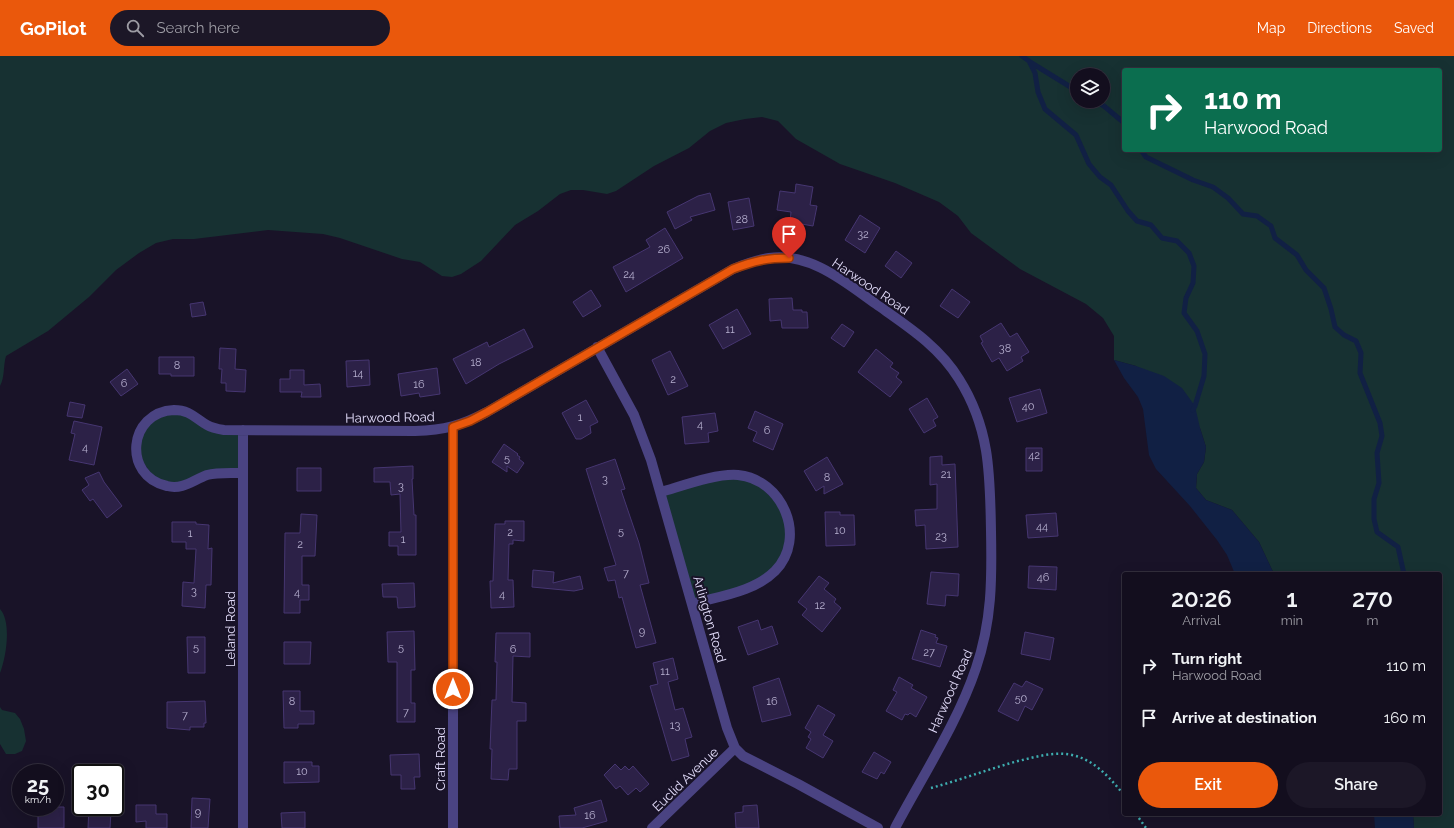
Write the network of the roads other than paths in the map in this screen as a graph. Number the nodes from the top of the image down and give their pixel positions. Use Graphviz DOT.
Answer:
graph roads {
  1 [pos="597,347"];
  2 [pos="453,427"];
  3 [pos="243,430"];
  4 [pos="243,474"];
  5 [pos="661,492"];
  6 [pos="692,604"];
  7 [pos="735,748"];
  8 [pos="243,828"];
  9 [pos="453,828"];
  10 [pos="652,828"];
  11 [pos="878,828"];
  12 [pos="894,828"];
  1 -- 2 [label="street, Harwood Road"];
  1 -- 5 [label="street, Arlington Road"];
  1 -- 12 [label="street, Harwood Road"];
  2 -- 3 [label="street, Harwood Road"];
  2 -- 9 [label="street, Craft Road"];
  3 -- 4 [label="street, Leland Road"];
  3 -- 4 [label="street, Harwood Road"];
  4 -- 8 [label="street, Leland Road"];
  5 -- 6 [label="street, Arlington Road"];
  5 -- 6 [label="street"];
  6 -- 7 [label="street, Arlington Road"];
  7 -- 10 [label="street, Euclid Avenue"];
  7 -- 11 [label="street"];
}
